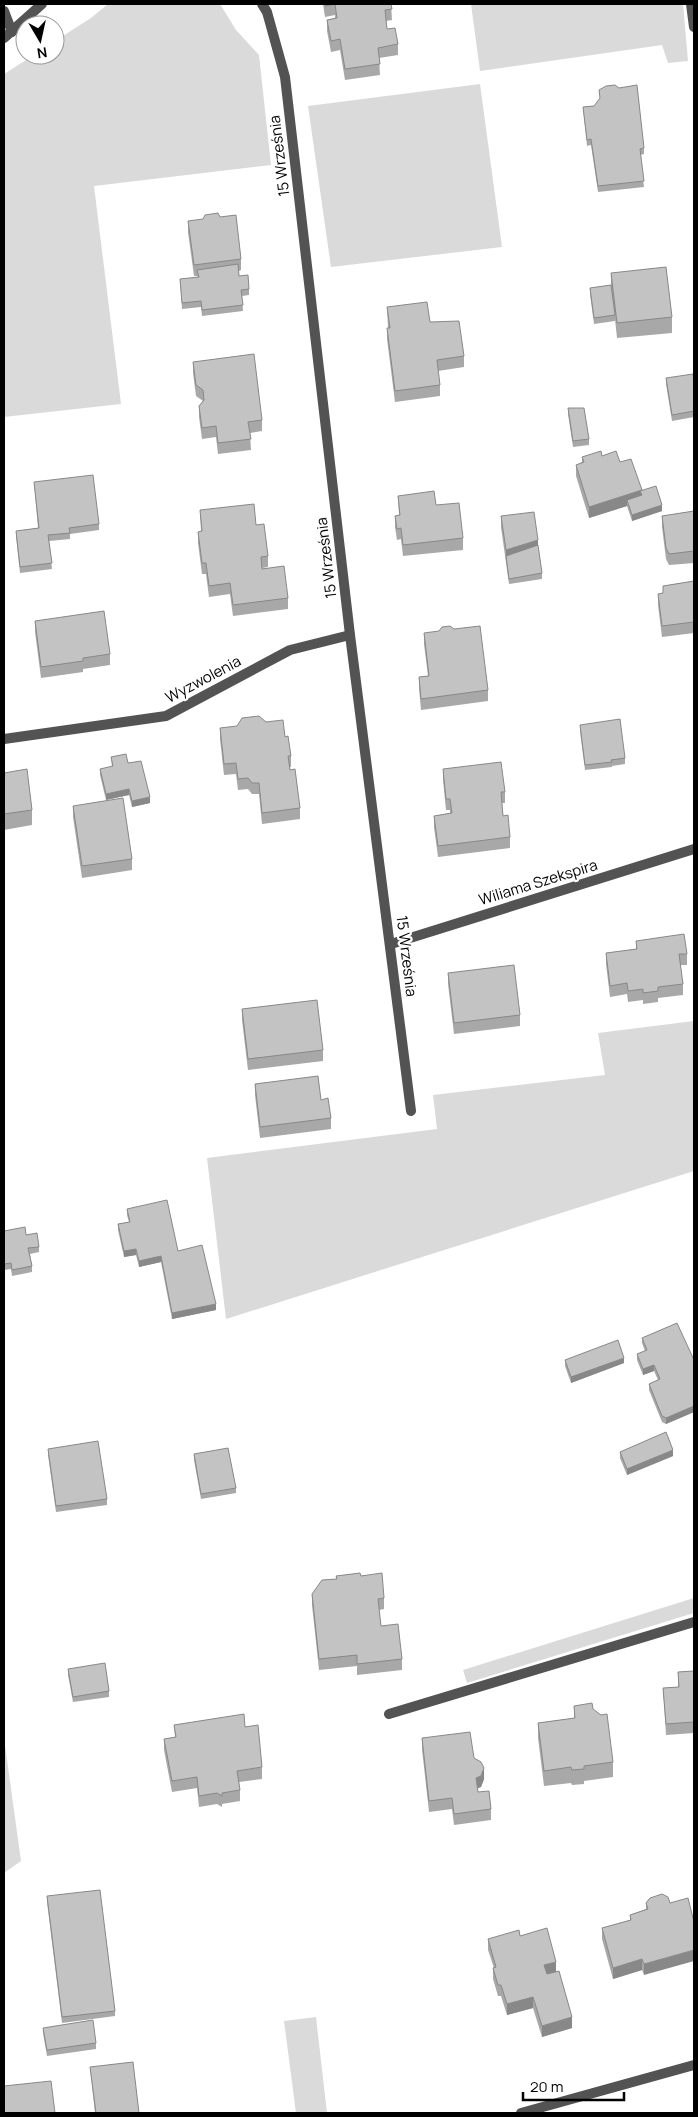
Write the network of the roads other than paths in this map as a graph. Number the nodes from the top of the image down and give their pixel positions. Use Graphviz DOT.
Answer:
graph roads {
  1 [pos="42,4"];
  2 [pos="262,4"];
  3 [pos="692,4"];
  4 [pos="4,11"];
  5 [pos="694,26"];
  6 [pos="8,35"];
  7 [pos="350,635"];
  8 [pos="4,739"];
  9 [pos="694,849"];
  10 [pos="391,944"];
  11 [pos="411,1111"];
  12 [pos="694,1622"];
  13 [pos="389,1714"];
  14 [pos="694,2065"];
  15 [pos="521,2113"];
  1 -- 6 [label="street"];
  2 -- 7 [label="street, 15 Września"];
  3 -- 5 [label="street"];
  4 -- 6 [label="street"];
  7 -- 8 [label="street, Wyzwolenia"];
  7 -- 10 [label="street, 15 Września"];
  9 -- 10 [label="street, Wiliama Szekspira"];
  10 -- 11 [label="street, 15 Września"];
  12 -- 13 [label="street"];
  14 -- 15 [label="street"];
}
